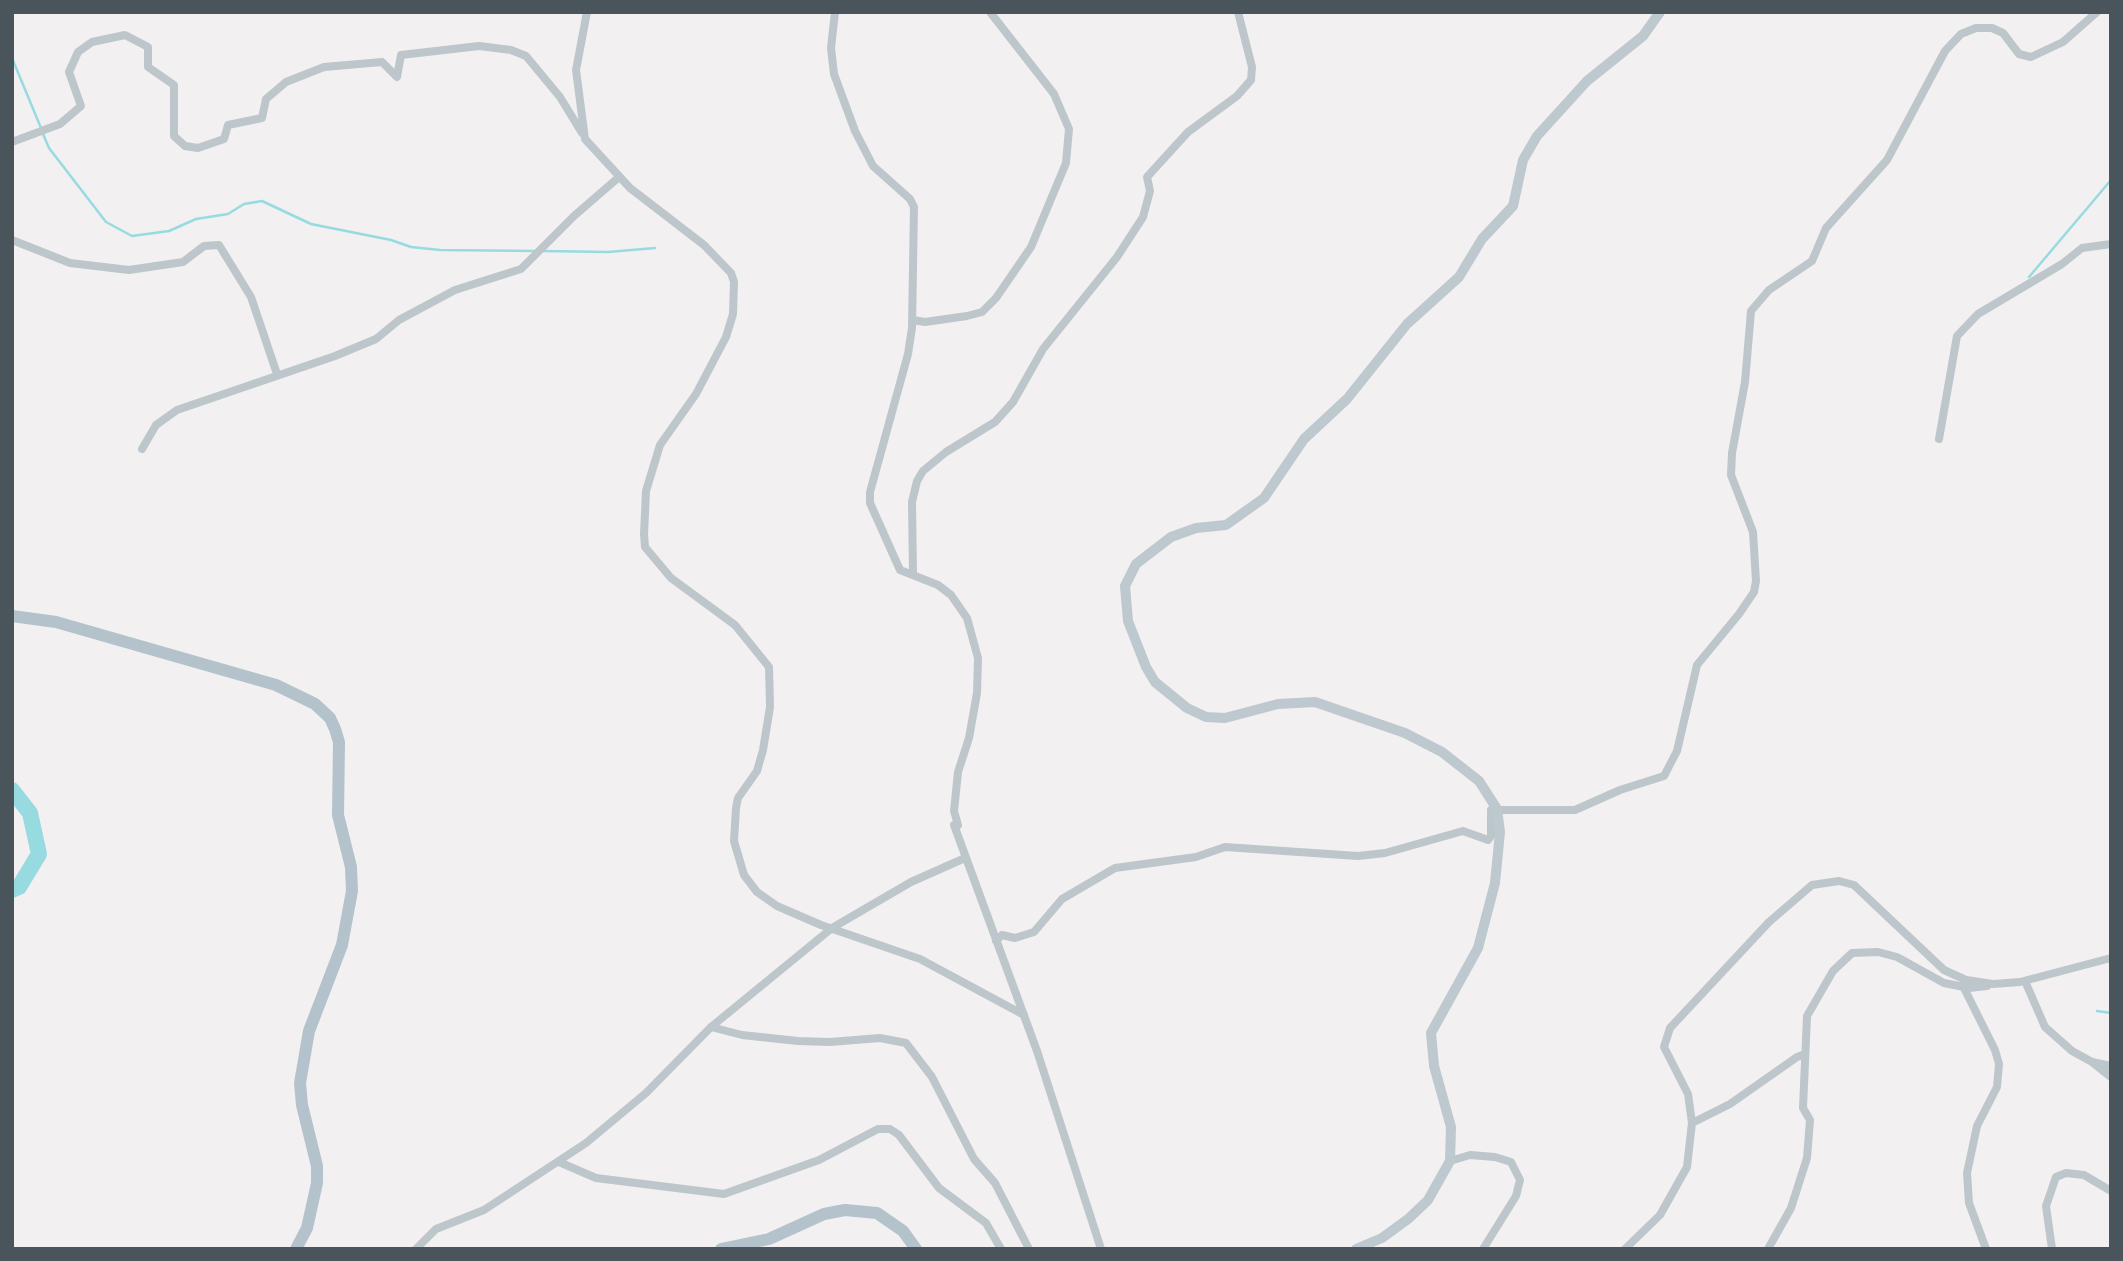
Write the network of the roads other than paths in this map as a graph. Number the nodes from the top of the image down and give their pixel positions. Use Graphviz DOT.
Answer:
graph roads {
  1 [pos="587,12"];
  2 [pos="835,12"];
  3 [pos="990,12"];
  4 [pos="1238,12"];
  5 [pos="1660,12"];
  6 [pos="2097,12"];
  7 [pos="585,139"];
  8 [pos="12,142"];
  9 [pos="619,177"];
  10 [pos="12,240"];
  11 [pos="2111,244"];
  12 [pos="912,320"];
  13 [pos="277,374"];
  14 [pos="1939,439"];
  15 [pos="142,449"];
  16 [pos="913,575"];
  17 [pos="12,616"];
  18 [pos="1497,809"];
  19 [pos="964,858"];
  20 [pos="832,928"];
  21 [pos="996,941"];
  22 [pos="2111,958"];
  23 [pos="2025,981"];
  24 [pos="1993,984"];
  25 [pos="1964,988"];
  26 [pos="1024,1015"];
  27 [pos="711,1027"];
  28 [pos="1805,1054"];
  29 [pos="2092,1062"];
  30 [pos="2111,1066"];
  31 [pos="2111,1077"];
  32 [pos="1692,1123"];
  33 [pos="1450,1161"];
  34 [pos="559,1162"];
  35 [pos="2111,1191"];
  36 [pos="296,1249"];
  37 [pos="416,1249"];
  38 [pos="721,1249"];
  39 [pos="916,1249"];
  40 [pos="1001,1249"];
  41 [pos="1029,1249"];
  42 [pos="1101,1249"];
  43 [pos="1356,1249"];
  44 [pos="1483,1249"];
  45 [pos="1625,1249"];
  46 [pos="1768,1249"];
  47 [pos="1986,1249"];
  48 [pos="2052,1249"];
  1 -- 7 [label="street"];
  2 -- 12 [label="street"];
  3 -- 12 [label="street"];
  4 -- 16 [label="street"];
  5 -- 18 [label="main road"];
  6 -- 18 [label="street"];
  7 -- 8 [label="street"];
  7 -- 9 [label="street"];
  9 -- 13 [label="street"];
  9 -- 20 [label="street"];
  10 -- 13 [label="street"];
  11 -- 14 [label="street"];
  12 -- 16 [label="street"];
  13 -- 15 [label="street"];
  16 -- 19 [label="street"];
  17 -- 36 [label="main road"];
  18 -- 21 [label="street"];
  18 -- 33 [label="main road"];
  19 -- 20 [label="street"];
  19 -- 21 [label="street"];
  20 -- 26 [label="street"];
  20 -- 27 [label="street"];
  21 -- 26 [label="street"];
  22 -- 23 [label="street"];
  23 -- 24 [label="street"];
  23 -- 29 [label="street"];
  24 -- 25 [label="street"];
  24 -- 32 [label="street"];
  25 -- 28 [label="street"];
  25 -- 47 [label="street"];
  26 -- 42 [label="street"];
  27 -- 34 [label="street"];
  27 -- 41 [label="street"];
  28 -- 32 [label="street"];
  28 -- 46 [label="street"];
  29 -- 30 [label="street"];
  29 -- 31 [label="street"];
  32 -- 45 [label="street"];
  33 -- 43 [label="main road"];
  33 -- 44 [label="street"];
  34 -- 37 [label="street"];
  34 -- 40 [label="street"];
  35 -- 48 [label="street"];
  38 -- 39 [label="main road"];
}
